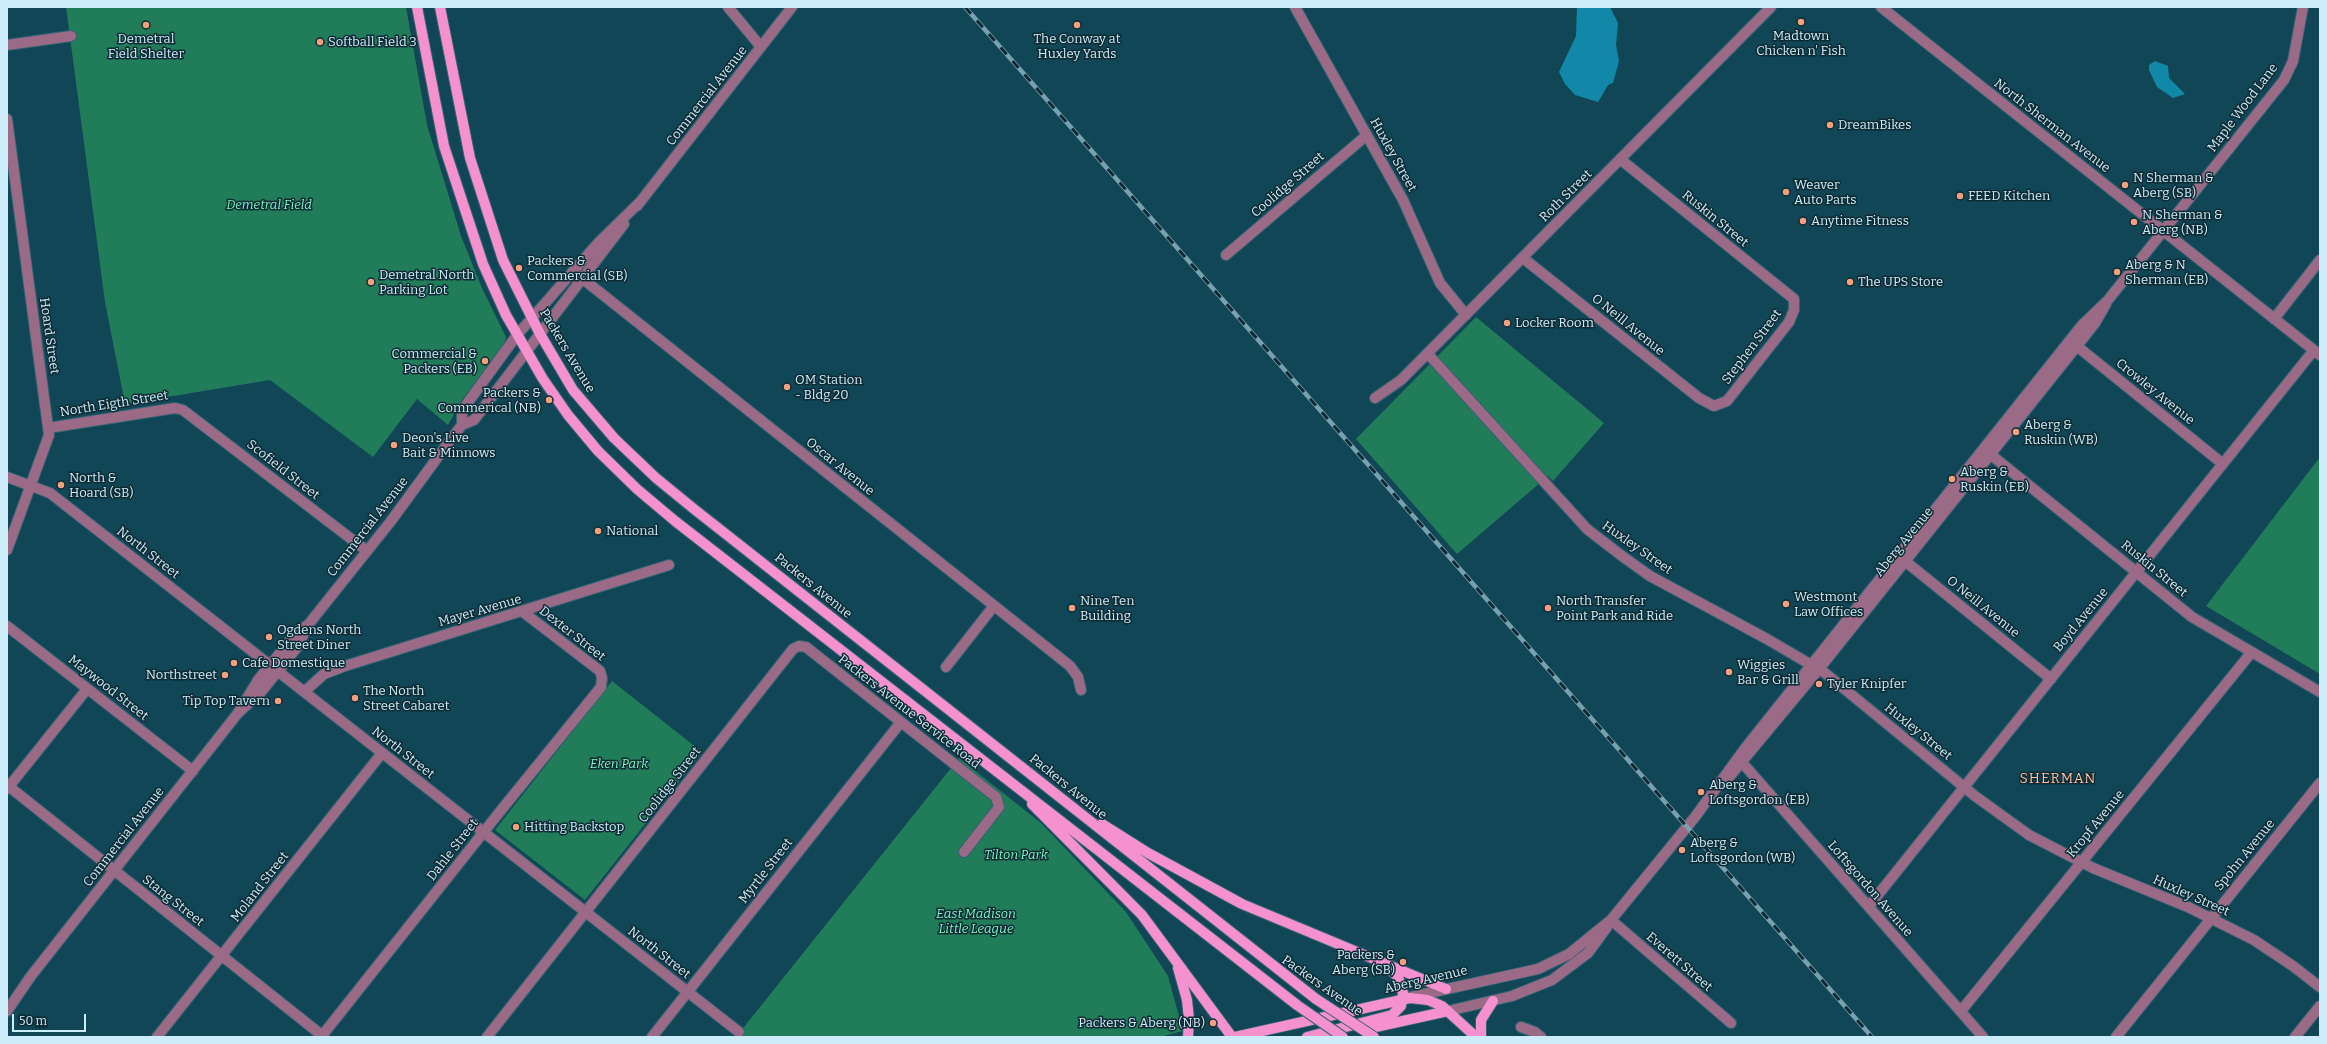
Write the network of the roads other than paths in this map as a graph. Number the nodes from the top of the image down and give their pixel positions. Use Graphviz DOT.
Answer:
graph roads {
  1 [pos="417,7"];
  2 [pos="440,7"];
  3 [pos="728,7"];
  4 [pos="792,7"];
  5 [pos="1295,7"];
  6 [pos="1771,7"];
  7 [pos="1881,7"];
  8 [pos="2304,7"];
  9 [pos="71,36"];
  10 [pos="7,45"];
  11 [pos="761,47"];
  12 [pos="7,119"];
  13 [pos="1368,135"];
  14 [pos="1620,159"];
  15 [pos="641,201"];
  16 [pos="2163,231"];
  17 [pos="1226,255"];
  18 [pos="1522,258"];
  19 [pos="2320,260"];
  20 [pos="573,271"];
  21 [pos="583,279"];
  22 [pos="1794,299"];
  23 [pos="1466,315"];
  24 [pos="531,317"];
  25 [pos="2274,319"];
  26 [pos="540,334"];
  27 [pos="517,335"];
  28 [pos="2073,344"];
  29 [pos="526,352"];
  30 [pos="2317,353"];
  31 [pos="1428,354"];
  32 [pos="1375,398"];
  33 [pos="1720,405"];
  34 [pos="183,410"];
  35 [pos="462,425"];
  36 [pos="48,428"];
  37 [pos="1987,452"];
  38 [pos="2223,464"];
  39 [pos="7,477"];
  40 [pos="31,485"];
  41 [pos="7,550"];
  42 [pos="367,552"];
  43 [pos="1901,558"];
  44 [pos="669,565"];
  45 [pos="2136,572"];
  46 [pos="993,607"];
  47 [pos="523,612"];
  48 [pos="7,626"];
  49 [pos="799,646"];
  50 [pos="2251,653"];
  51 [pos="946,667"];
  52 [pos="1815,667"];
  53 [pos="274,668"];
  54 [pos="602,678"];
  55 [pos="2051,679"];
  56 [pos="87,689"];
  57 [pos="1081,690"];
  58 [pos="304,692"];
  59 [pos="2320,692"];
  60 [pos="901,722"];
  61 [pos="382,753"];
  62 [pos="1740,761"];
  63 [pos="193,771"];
  64 [pos="1010,782"];
  65 [pos="2320,783"];
  66 [pos="8,787"];
  67 [pos="1964,787"];
  68 [pos="1075,808"];
  69 [pos="483,832"];
  70 [pos="964,852"];
  71 [pos="2081,863"];
  72 [pos="114,871"];
  73 [pos="1869,906"];
  74 [pos="586,912"];
  75 [pos="2211,918"];
  76 [pos="1611,920"];
  77 [pos="1171,954"];
  78 [pos="221,956"];
  79 [pos="1383,963"];
  80 [pos="31,976"];
  81 [pos="2320,987"];
  82 [pos="1446,989"];
  83 [pos="688,992"];
  84 [pos="7,998"];
  85 [pos="1407,998"];
  86 [pos="1493,1001"];
  87 [pos="2320,1006"];
  88 [pos="7,1011"];
  89 [pos="1448,1011"];
  90 [pos="1961,1011"];
  91 [pos="1731,1023"];
  92 [pos="1521,1027"];
  93 [pos="739,1032"];
  94 [pos="157,1037"];
  95 [pos="322,1037"];
  96 [pos="487,1037"];
  97 [pos="652,1037"];
  98 [pos="1188,1037"];
  99 [pos="1233,1037"];
  100 [pos="1307,1037"];
  101 [pos="1332,1037"];
  102 [pos="1343,1037"];
  103 [pos="1374,1037"];
  104 [pos="1476,1037"];
  105 [pos="1481,1037"];
  106 [pos="1540,1037"];
  107 [pos="1983,1037"];
  108 [pos="2116,1037"];
  109 [pos="2295,1037"];
  1 -- 27 [label="main road"];
  2 -- 24 [label="main road, Packers Avenue"];
  3 -- 11 [label="street"];
  4 -- 11 [label="street, Commercial Avenue"];
  5 -- 13 [label="street, Huxley Street"];
  6 -- 14 [label="street, Roth Street"];
  7 -- 16 [label="street, North Sherman Avenue"];
  8 -- 16 [label="street, Maple Wood Lane"];
  9 -- 10 [label="street"];
  11 -- 15 [label="street, Commercial Avenue"];
  12 -- 36 [label="street, Hoard Street"];
  13 -- 17 [label="street, Coolidge Street"];
  13 -- 23 [label="street, Huxley Street"];
  14 -- 18 [label="street, Roth Street"];
  14 -- 22 [label="street, Ruskin Street"];
  15 -- 20 [label="street, Commercial Avenue"];
  15 -- 21 [label="street, Commercial Avenue"];
  16 -- 25 [label="street, North Sherman Avenue"];
  16 -- 28 [label="street, Aberg Avenue"];
  18 -- 23 [label="street, Roth Street"];
  18 -- 33 [label="street, O Neill Avenue"];
  19 -- 25 [label="street"];
  20 -- 21 [label="street, Oscar Avenue"];
  20 -- 24 [label="street, Commercial Avenue"];
  21 -- 26 [label="street, Commercial Avenue"];
  21 -- 46 [label="street, Oscar Avenue"];
  22 -- 33 [label="street, Stephen Street"];
  23 -- 31 [label="street, Roth Street"];
  24 -- 26 [label="main road, Packers Avenue"];
  24 -- 27 [label="street, Commercial Avenue"];
  25 -- 30 [label="street, North Sherman Avenue"];
  26 -- 29 [label="street, Commercial Avenue"];
  26 -- 68 [label="main road, Packers Avenue"];
  27 -- 29 [label="main road"];
  27 -- 35 [label="street, Commercial Avenue"];
  28 -- 37 [label="street, Aberg Avenue"];
  28 -- 38 [label="street, Crowley Avenue"];
  29 -- 35 [label="street, Commercial Avenue"];
  29 -- 64 [label="main road"];
  30 -- 38 [label="street, Boyd Avenue"];
  31 -- 32 [label="street, Roth Street"];
  31 -- 52 [label="street, Huxley Street"];
  34 -- 36 [label="street, North Eigth Street"];
  34 -- 42 [label="street, Scofield Street"];
  35 -- 42 [label="street, Commercial Avenue"];
  36 -- 40 [label="street, Hoard Street"];
  37 -- 43 [label="street, Aberg Avenue"];
  37 -- 45 [label="street, Ruskin Street"];
  38 -- 45 [label="street, Boyd Avenue"];
  39 -- 40 [label="street, North Street"];
  40 -- 41 [label="street, Hoard Street"];
  40 -- 53 [label="street, North Street"];
  42 -- 53 [label="street, Commercial Avenue"];
  43 -- 52 [label="street, Aberg Avenue"];
  43 -- 55 [label="street, O Neill Avenue"];
  44 -- 47 [label="street, Mayer Avenue"];
  45 -- 50 [label="street, Ruskin Street"];
  45 -- 55 [label="street, Boyd Avenue"];
  46 -- 51 [label="street"];
  46 -- 57 [label="street, Oscar Avenue"];
  47 -- 54 [label="street, Dexter Street"];
  47 -- 58 [label="street, Mayer Avenue"];
  48 -- 56 [label="street, Maywood Street"];
  49 -- 60 [label="street, Packers Avenue Service Road"];
  49 -- 74 [label="street, Coolidge Street"];
  50 -- 59 [label="street, Ruskin Street"];
  50 -- 71 [label="street, Kropf Avenue"];
  52 -- 62 [label="street, Aberg Avenue"];
  52 -- 67 [label="street, Huxley Street"];
  53 -- 58 [label="street, North Street"];
  53 -- 63 [label="street, Commercial Avenue"];
  54 -- 69 [label="street, Dahle Street"];
  55 -- 67 [label="street, Boyd Avenue"];
  56 -- 63 [label="street, Maywood Street"];
  56 -- 66 [label="street"];
  58 -- 61 [label="street, North Street"];
  60 -- 70 [label="street, Packers Avenue Service Road"];
  60 -- 83 [label="street, Myrtle Street"];
  61 -- 69 [label="street, North Street"];
  61 -- 78 [label="street, Moland Street"];
  62 -- 73 [label="street, Loftsgordon Avenue"];
  62 -- 76 [label="street, Aberg Avenue"];
  63 -- 72 [label="street, Commercial Avenue"];
  64 -- 77 [label="main road"];
  64 -- 102 [label="main road, bridge"];
  65 -- 75 [label="street, Spohn Avenue"];
  66 -- 72 [label="street, Stang Street"];
  67 -- 71 [label="street, Huxley Street"];
  67 -- 73 [label="street, Boyd Avenue"];
  68 -- 79 [label="main road"];
  68 -- 103 [label="main road, Packers Avenue, bridge"];
  69 -- 74 [label="street, North Street"];
  69 -- 95 [label="street, Dahle Street"];
  71 -- 75 [label="street, Huxley Street"];
  71 -- 90 [label="street, Kropf Avenue"];
  72 -- 78 [label="street, Stang Street"];
  72 -- 80 [label="street, Commercial Avenue"];
  73 -- 90 [label="street, Loftsgordon Avenue"];
  74 -- 83 [label="street, North Street"];
  74 -- 96 [label="street, Coolidge Street"];
  75 -- 81 [label="street, Huxley Street"];
  75 -- 108 [label="street, Spohn Avenue"];
  76 -- 82 [label="street, Aberg Avenue"];
  76 -- 86 [label="street, Aberg Avenue"];
  76 -- 91 [label="street, Everett Street"];
  77 -- 98 [label="main road"];
  77 -- 99 [label="main road"];
  78 -- 94 [label="street, Moland Street"];
  78 -- 95 [label="street, Stang Street"];
  79 -- 82 [label="main road"];
  79 -- 85 [label="main road"];
  80 -- 84 [label="street, Commercial Avenue"];
  80 -- 88 [label="street, Commercial Avenue"];
  82 -- 85 [label="street, Aberg Avenue"];
  83 -- 93 [label="street, North Street"];
  83 -- 97 [label="street, Myrtle Street"];
  85 -- 89 [label="main road"];
  85 -- 99 [label="main road, Aberg Avenue"];
  85 -- 100 [label="main road"];
  86 -- 89 [label="street, Aberg Avenue"];
  86 -- 105 [label="main road"];
  87 -- 109 [label="street"];
  89 -- 101 [label="main road, Aberg Avenue"];
  89 -- 104 [label="main road"];
  90 -- 107 [label="street, Loftsgordon Avenue"];
  92 -- 106 [label="street"];
}
